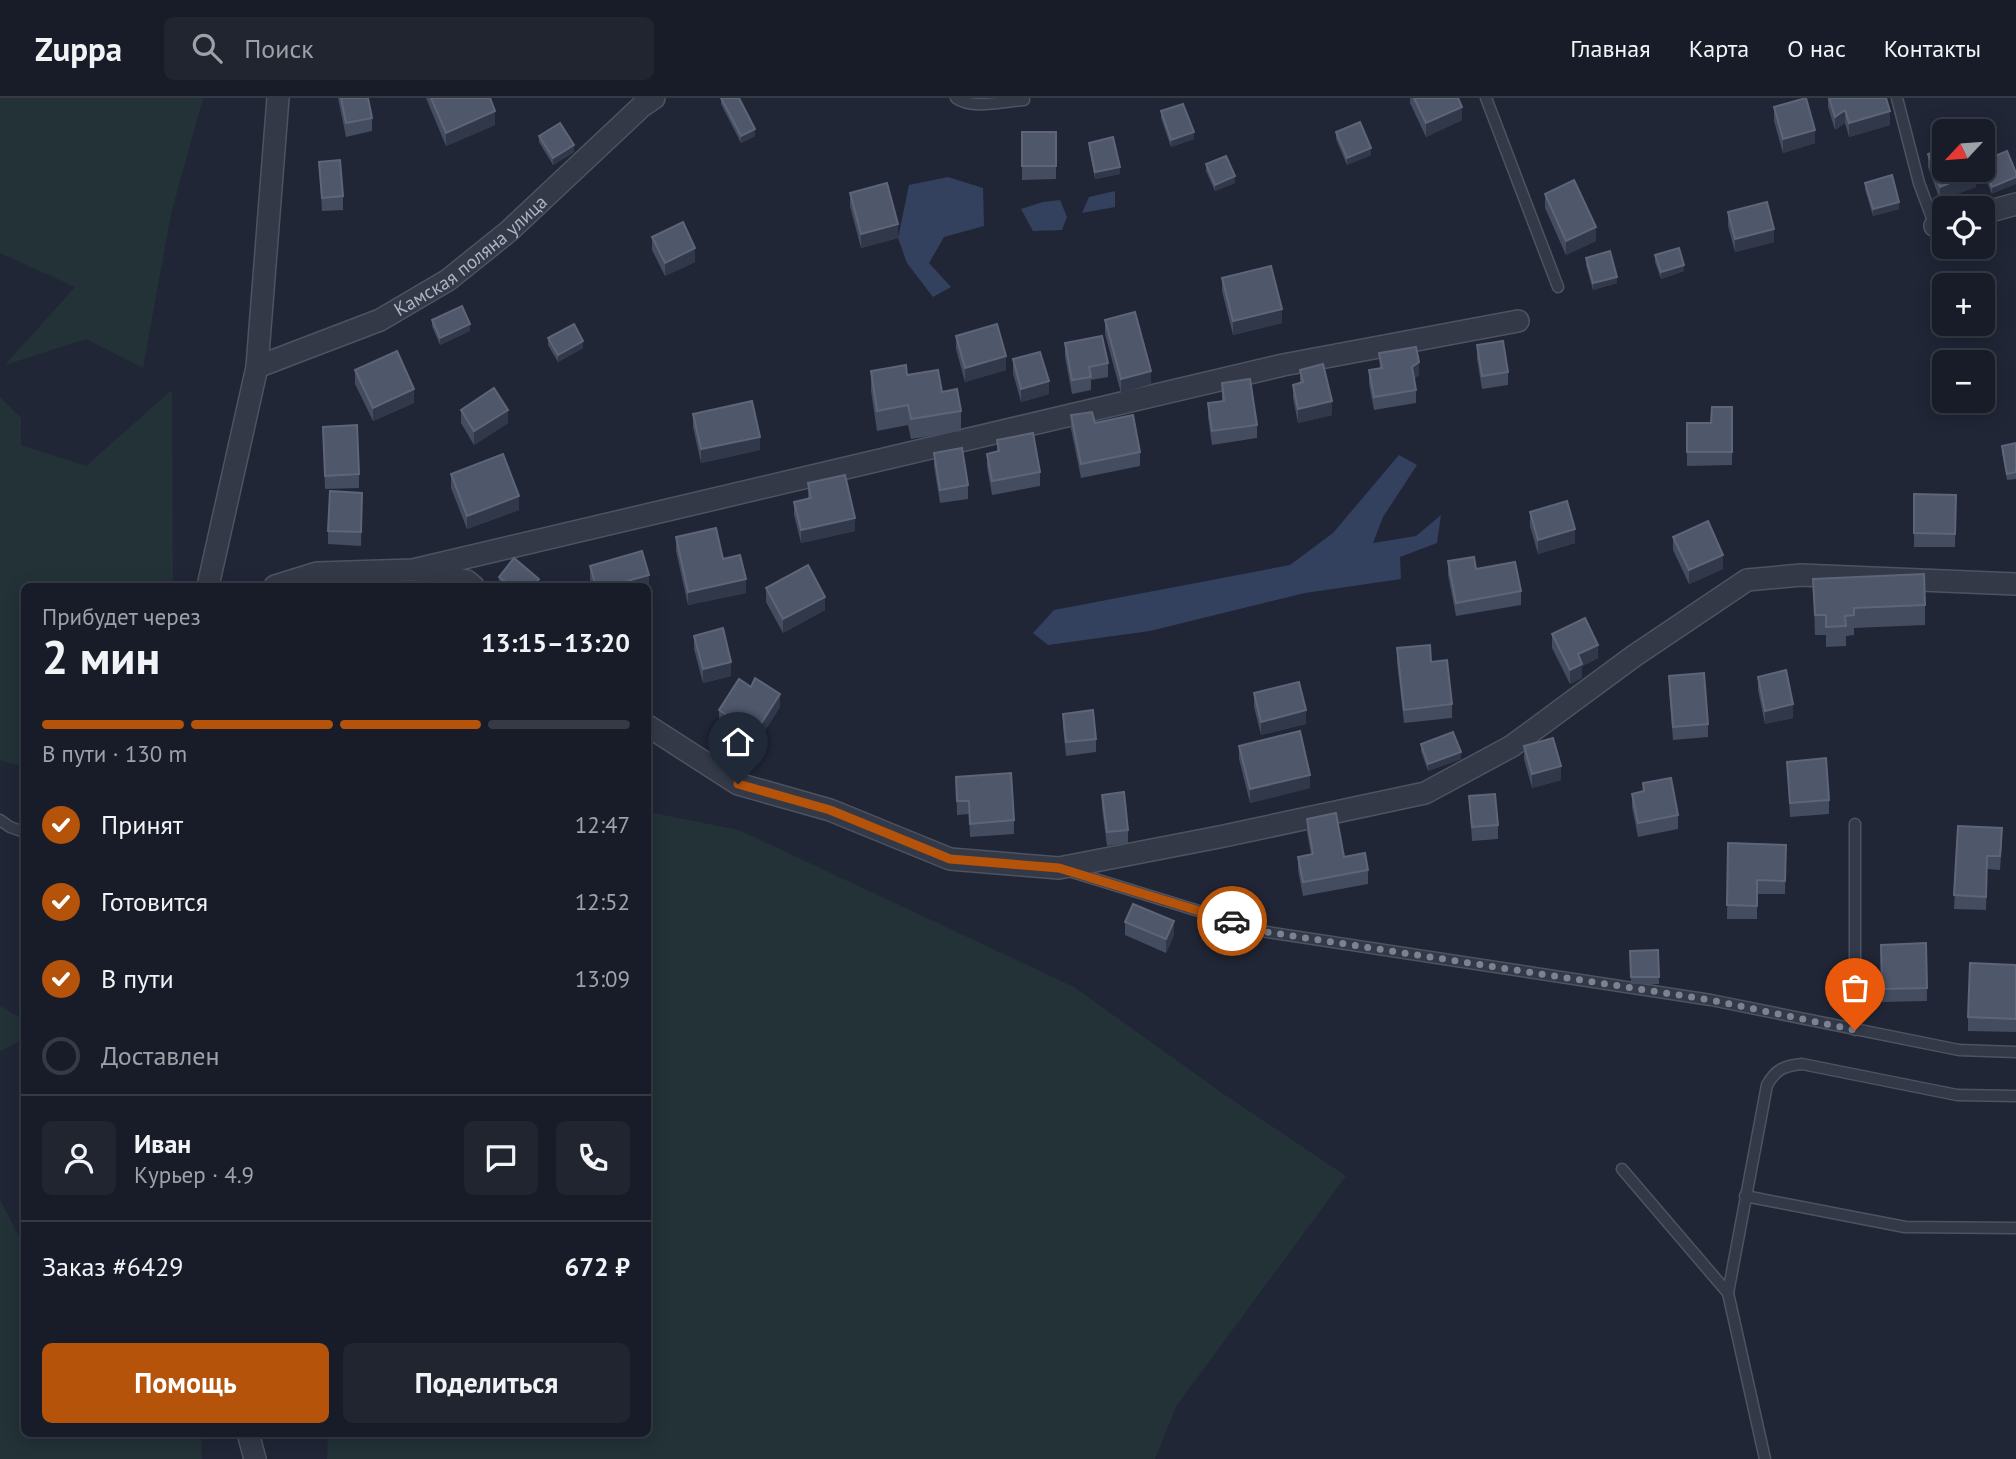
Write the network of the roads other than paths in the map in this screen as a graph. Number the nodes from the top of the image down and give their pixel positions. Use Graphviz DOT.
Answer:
graph roads {
  1 [pos="278,98"];
  2 [pos="654,98"];
  3 [pos="956,98"];
  4 [pos="1486,98"];
  5 [pos="1897,98"];
  6 [pos="1024,100"];
  7 [pos="2016,204"];
  8 [pos="1932,209"];
  9 [pos="1995,210"];
  10 [pos="1558,287"];
  11 [pos="1518,321"];
  12 [pos="257,367"];
  13 [pos="413,570"];
  14 [pos="209,583"];
  15 [pos="285,583"];
  16 [pos="469,583"];
  17 [pos="2016,584"];
  18 [pos="651,728"];
  19 [pos="0,820"];
  20 [pos="1855,824"];
  21 [pos="21,831"];
  22 [pos="1059,868"];
  23 [pos="1855,1030"];
  24 [pos="2016,1052"];
  25 [pos="2016,1096"];
  26 [pos="1622,1170"];
  27 [pos="1745,1196"];
  28 [pos="2016,1228"];
  29 [pos="1728,1293"];
  30 [pos="249,1437"];
  31 [pos="255,1459"];
  32 [pos="1765,1459"];
  1 -- 12 [label="street"];
  2 -- 12 [label="street, Камская поляна улица"];
  3 -- 6 [label="lane"];
  4 -- 10 [label="lane"];
  5 -- 8 [label="lane"];
  7 -- 9 [label="street"];
  11 -- 13 [label="street"];
  12 -- 14 [label="street"];
  13 -- 15 [label="street"];
  13 -- 16 [label="street"];
  17 -- 22 [label="street"];
  18 -- 22 [label="street"];
  19 -- 21 [label="lane"];
  20 -- 23 [label="lane"];
  22 -- 23 [label="lane"];
  23 -- 24 [label="lane"];
  25 -- 27 [label="lane"];
  26 -- 29 [label="lane"];
  27 -- 28 [label="lane"];
  27 -- 29 [label="lane"];
  29 -- 32 [label="lane"];
  30 -- 31 [label="street"];
}
